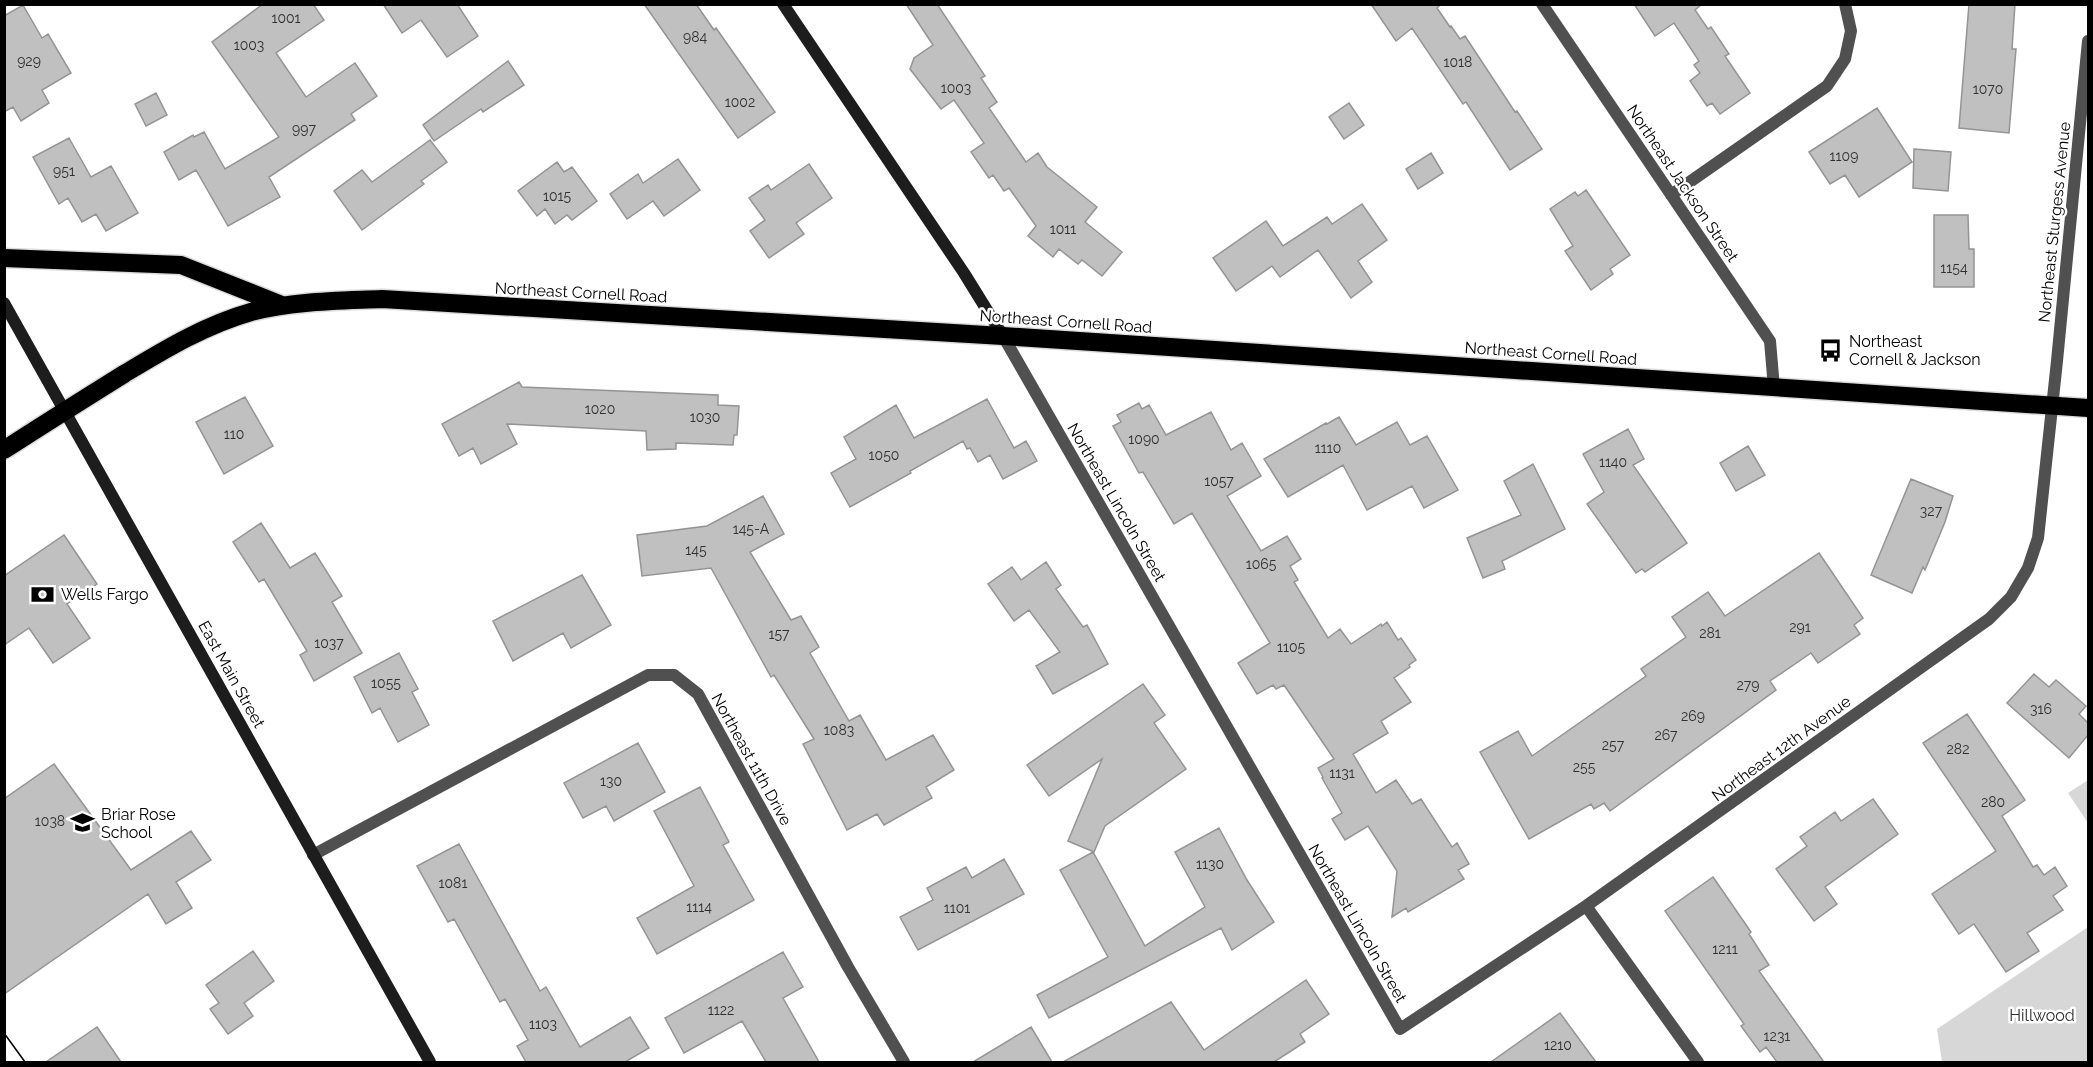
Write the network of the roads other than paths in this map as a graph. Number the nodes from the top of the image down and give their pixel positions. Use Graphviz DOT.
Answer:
graph roads {
  1 [pos="783,4"];
  2 [pos="1542,4"];
  3 [pos="1845,4"];
  4 [pos="2088,41"];
  5 [pos="1671,195"];
  6 [pos="4,258"];
  7 [pos="4,303"];
  8 [pos="282,305"];
  9 [pos="1003,336"];
  10 [pos="1774,388"];
  11 [pos="2053,406"];
  12 [pos="2088,408"];
  13 [pos="65,410"];
  14 [pos="4,450"];
  15 [pos="313,855"];
  16 [pos="1586,906"];
  17 [pos="1400,1029"];
  18 [pos="430,1062"];
  19 [pos="904,1062"];
  20 [pos="1698,1062"];
  1 -- 9 [label="main road, Northeast Lincoln Street"];
  2 -- 5 [label="street, Northeast Jackson Street"];
  3 -- 5 [label="street"];
  4 -- 11 [label="street, Northeast Sturgess Avenue"];
  5 -- 10 [label="street, Northeast Jackson Street"];
  6 -- 8 [label="highway"];
  7 -- 13 [label="main road, East Main Street"];
  8 -- 9 [label="highway, Northeast Cornell Road"];
  8 -- 13 [label="highway, Northeast Cornell Road"];
  9 -- 10 [label="highway, Northeast Cornell Road"];
  9 -- 17 [label="street, Northeast Lincoln Street"];
  10 -- 11 [label="highway, Northeast Cornell Road"];
  11 -- 12 [label="highway, Northeast Cornell Road"];
  11 -- 16 [label="street, Northeast 12th Avenue"];
  13 -- 14 [label="highway, Northeast Cornell Road"];
  13 -- 15 [label="main road, East Main Street"];
  15 -- 18 [label="main road, East Main Street"];
  15 -- 19 [label="street, Northeast 11th Drive"];
  16 -- 17 [label="street, Northeast 12th Avenue"];
  16 -- 20 [label="street"];
}
